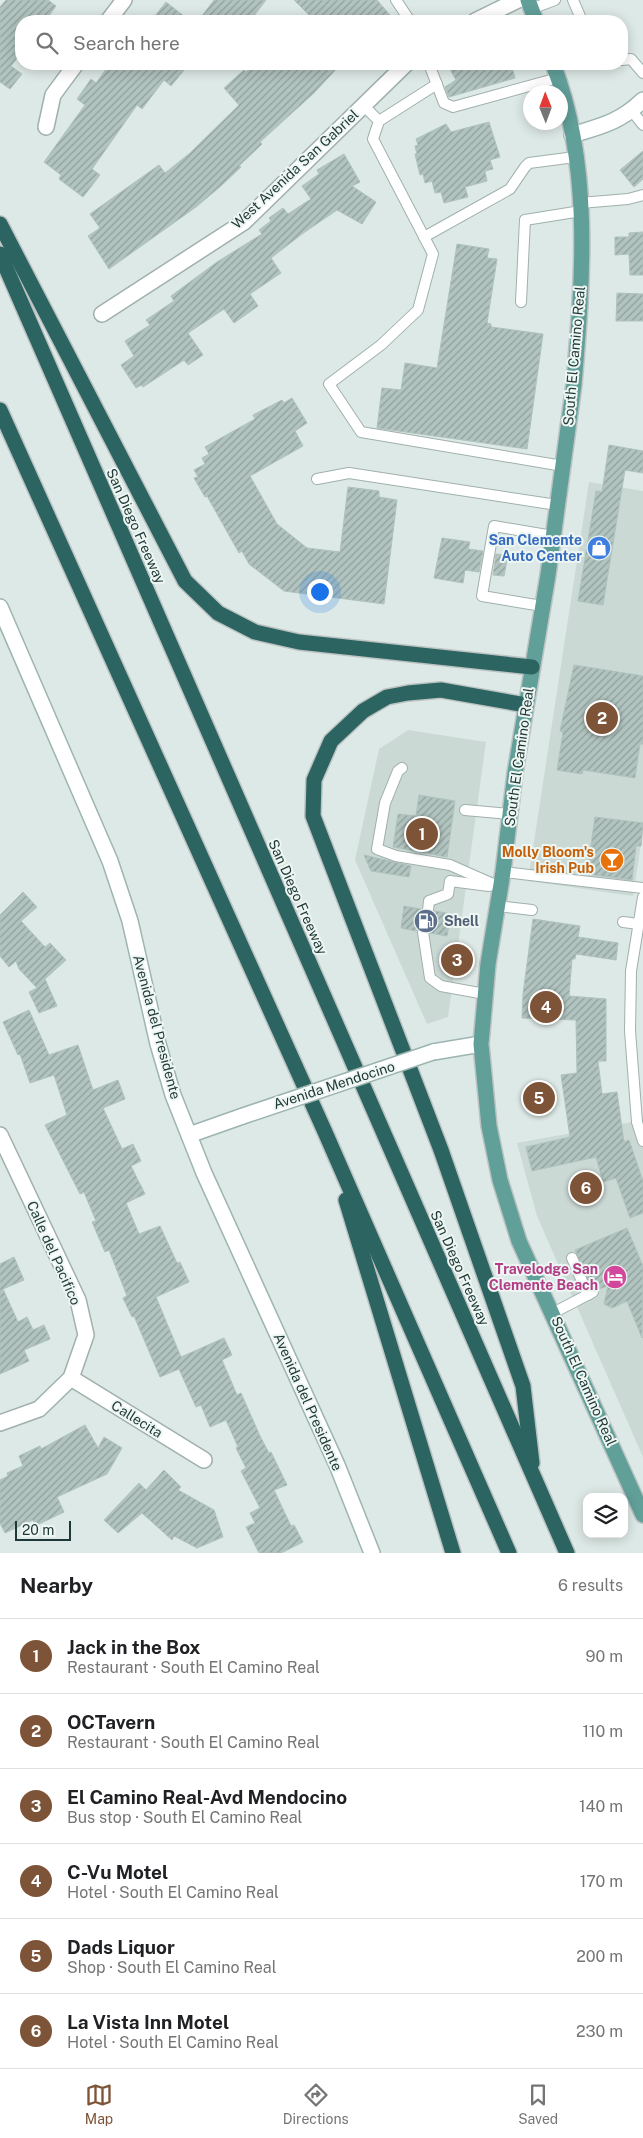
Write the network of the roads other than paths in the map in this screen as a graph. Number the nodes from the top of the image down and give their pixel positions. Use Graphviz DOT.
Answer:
graph roads {
  1 [pos="124,0"];
  2 [pos="396,0"];
  3 [pos="555,0"];
  4 [pos="573,0"];
  5 [pos="528,7"];
  6 [pos="113,15"];
  7 [pos="406,15"];
  8 [pos="498,15"];
  9 [pos="579,15"];
  10 [pos="628,59"];
  11 [pos="72,70"];
  12 [pos="400,70"];
  13 [pos="431,70"];
  14 [pos="555,71"];
  15 [pos="643,74"];
  16 [pos="437,84"];
  17 [pos="643,100"];
  18 [pos="363,105"];
  19 [pos="632,111"];
  20 [pos="379,121"];
  21 [pos="643,125"];
  22 [pos="46,126"];
  23 [pos="572,134"];
  24 [pos="575,157"];
  25 [pos="643,195"];
  26 [pos="580,207"];
  27 [pos="0,224"];
  28 [pos="424,237"];
  29 [pos="0,254"];
  30 [pos="521,302"];
  31 [pos="102,314"];
  32 [pos="0,410"];
  33 [pos="563,466"];
  34 [pos="318,479"];
  35 [pos="557,505"];
  36 [pos="553,536"];
  37 [pos="542,606"];
  38 [pos="0,607"];
  39 [pos="532,667"];
  40 [pos="526,706"];
  41 [pos="402,768"];
  42 [pos="465,810"];
  43 [pos="510,814"];
  44 [pos="502,872"];
  45 [pos="500,887"];
  46 [pos="643,888"];
  47 [pos="643,898"];
  48 [pos="497,906"];
  49 [pos="428,910"];
  50 [pos="532,910"];
  51 [pos="622,922"];
  52 [pos="639,924"];
  53 [pos="423,932"];
  54 [pos="485,994"];
  55 [pos="481,1044"];
  56 [pos="325,1132"];
  57 [pos="0,1135"];
  58 [pos="189,1135"];
  59 [pos="643,1141"];
  60 [pos="572,1258"];
  61 [pos="553,1313"];
  62 [pos="71,1378"];
  63 [pos="0,1423"];
  64 [pos="204,1460"];
  65 [pos="534,1479"];
  66 [pos="643,1514"];
  67 [pos="372,1553"];
  68 [pos="453,1553"];
  69 [pos="509,1553"];
  70 [pos="566,1553"];
  1 -- 6 [label="main road"];
  2 -- 7 [label="lane"];
  3 -- 5 [label="lane"];
  4 -- 9 [label="lane"];
  5 -- 8 [label="main road"];
  10 -- 15 [label="lane"];
  11 -- 22 [label="main road"];
  12 -- 18 [label="main road, West Avenida San Gabriel"];
  13 -- 16 [label="lane"];
  14 -- 16 [label="lane"];
  14 -- 23 [label="main road, South El Camino Real"];
  16 -- 20 [label="lane"];
  17 -- 19 [label="main road"];
  18 -- 20 [label="lane"];
  18 -- 31 [label="main road, West Avenida San Gabriel"];
  19 -- 21 [label="lane"];
  19 -- 23 [label="main road"];
  20 -- 28 [label="lane"];
  23 -- 24 [label="main road, South El Camino Real"];
  24 -- 26 [label="main road, South El Camino Real"];
  24 -- 28 [label="lane"];
  25 -- 26 [label="lane"];
  26 -- 30 [label="lane"];
  26 -- 33 [label="main road, South El Camino Real"];
  27 -- 39 [label="highway"];
  28 -- 33 [label="lane"];
  29 -- 65 [label="highway, San Diego Freeway"];
  32 -- 56 [label="highway"];
  33 -- 35 [label="main road, South El Camino Real"];
  34 -- 35 [label="lane"];
  35 -- 36 [label="main road, South El Camino Real"];
  36 -- 37 [label="main road, South El Camino Real"];
  36 -- 37 [label="lane"];
  37 -- 39 [label="main road, South El Camino Real"];
  38 -- 58 [label="main road, Avenida del Presidente"];
  39 -- 40 [label="main road, South El Camino Real"];
  40 -- 43 [label="main road, South El Camino Real"];
  40 -- 65 [label="highway"];
  41 -- 45 [label="lane"];
  42 -- 43 [label="lane"];
  43 -- 44 [label="main road, South El Camino Real"];
  44 -- 45 [label="main road, South El Camino Real"];
  44 -- 46 [label="lane"];
  45 -- 48 [label="main road, South El Camino Real"];
  45 -- 49 [label="lane"];
  47 -- 52 [label="lane"];
  48 -- 50 [label="lane"];
  48 -- 54 [label="main road, South El Camino Real"];
  51 -- 52 [label="lane"];
  52 -- 59 [label="lane"];
  53 -- 54 [label="lane"];
  54 -- 55 [label="main road, South El Camino Real"];
  55 -- 58 [label="main road, Avenida Mendocino, bridge"];
  55 -- 61 [label="main road, South El Camino Real"];
  56 -- 68 [label="highway"];
  56 -- 69 [label="highway"];
  57 -- 62 [label="main road, Calle del Pacifico"];
  58 -- 67 [label="main road, Avenida del Presidente"];
  60 -- 61 [label="lane"];
  61 -- 66 [label="main road, South El Camino Real"];
  62 -- 63 [label="main road, Calle del Pacifico"];
  62 -- 64 [label="main road, Callecita"];
  65 -- 70 [label="highway, San Diego Freeway"];
}
